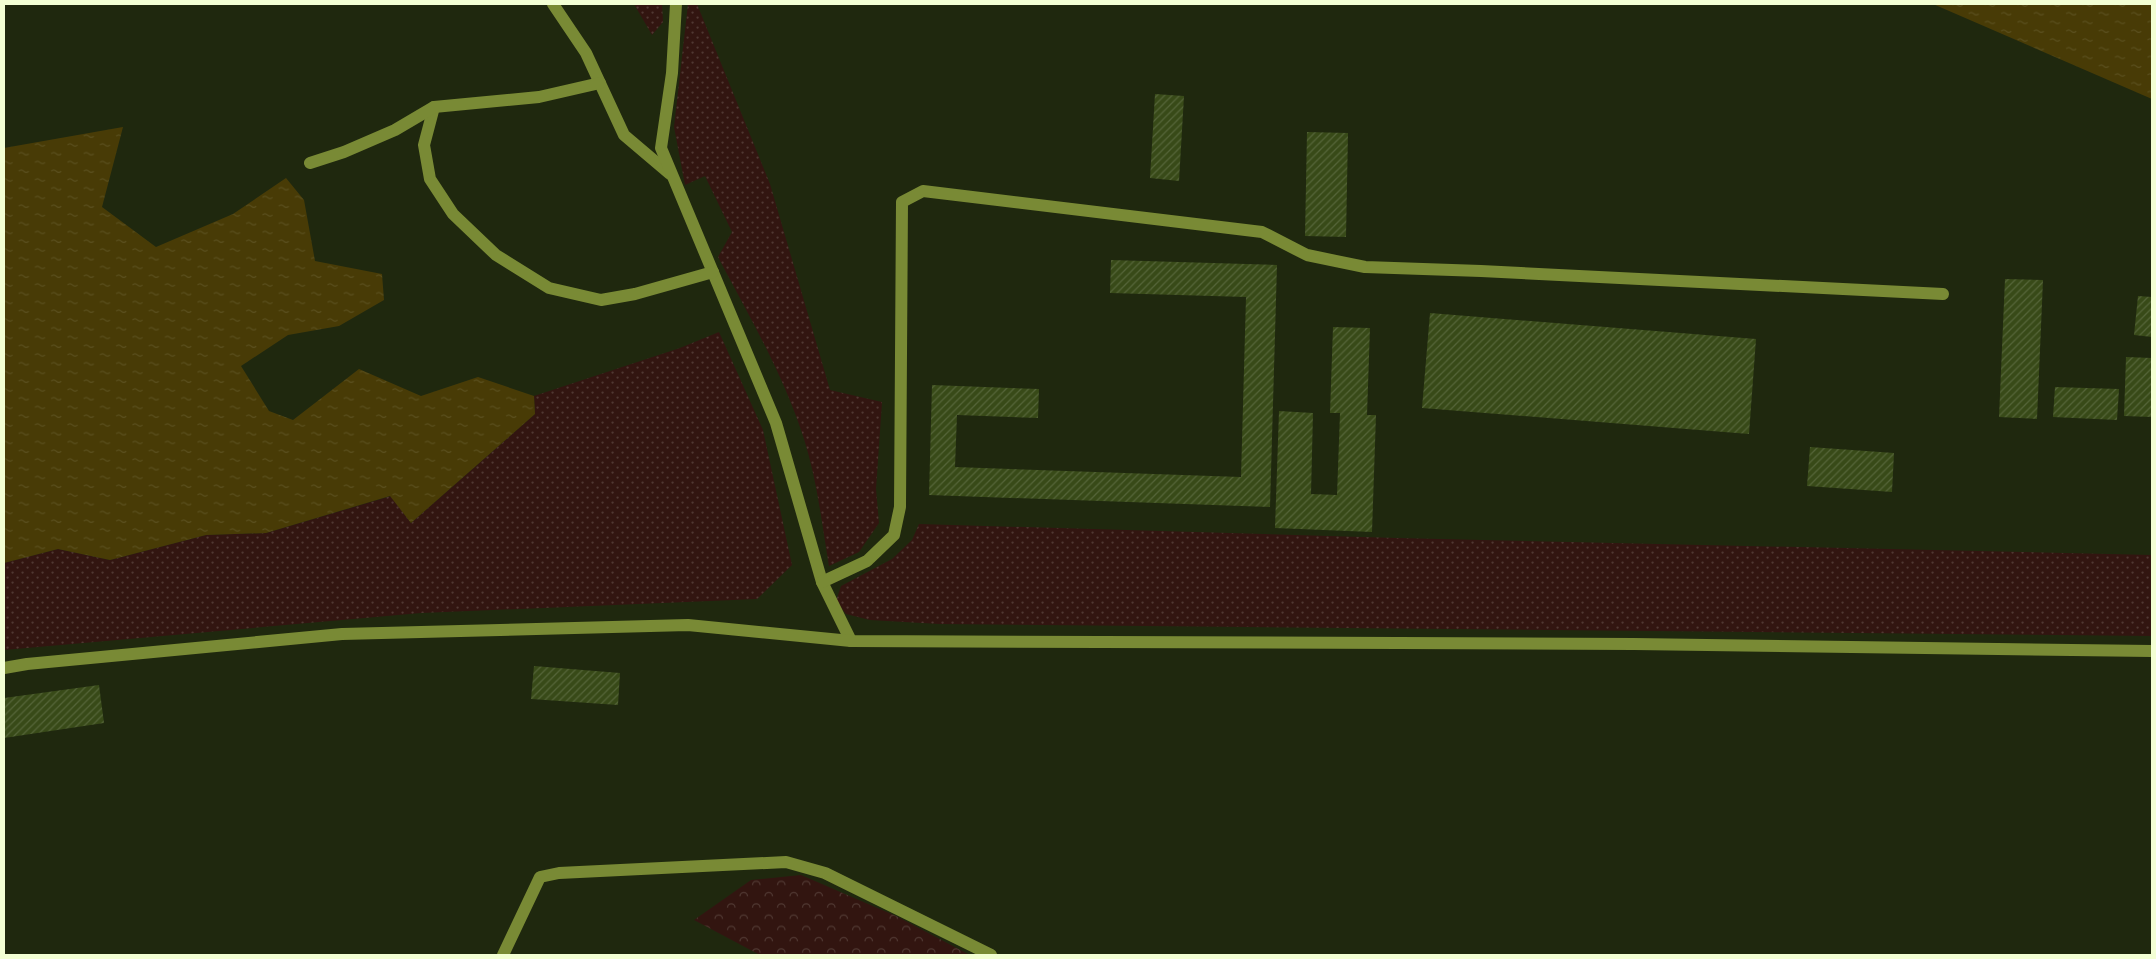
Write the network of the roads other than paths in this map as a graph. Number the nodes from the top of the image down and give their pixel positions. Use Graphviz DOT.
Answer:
graph roads {
  1 [pos="553,4"];
  2 [pos="676,4"];
  3 [pos="600,83"];
  4 [pos="434,107"];
  5 [pos="310,163"];
  6 [pos="672,176"];
  7 [pos="713,272"];
  8 [pos="1943,294"];
  9 [pos="822,582"];
  10 [pos="851,641"];
  11 [pos="2152,651"];
  12 [pos="4,668"];
  13 [pos="503,955"];
  14 [pos="991,955"];
  1 -- 3 [label="street"];
  2 -- 6 [label="street"];
  3 -- 4 [label="street"];
  3 -- 6 [label="street"];
  4 -- 5 [label="street"];
  4 -- 7 [label="street"];
  6 -- 7 [label="street"];
  7 -- 9 [label="street"];
  8 -- 9 [label="street"];
  9 -- 10 [label="street"];
  10 -- 11 [label="street"];
  10 -- 12 [label="street"];
  13 -- 14 [label="street"];
}
